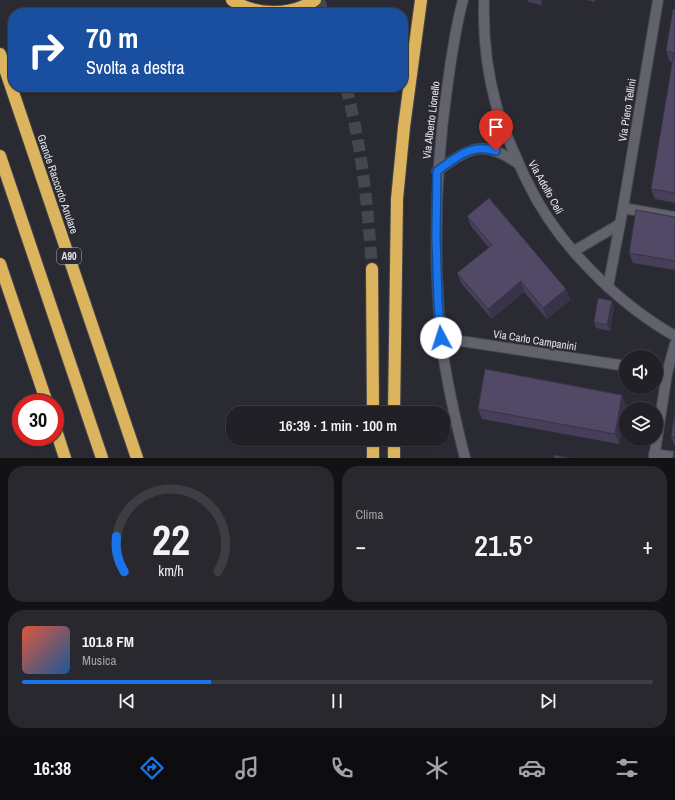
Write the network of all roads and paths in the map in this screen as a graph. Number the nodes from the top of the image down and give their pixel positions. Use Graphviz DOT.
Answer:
graph roads {
  1 [pos="232,0"];
  2 [pos="315,0"];
  3 [pos="421,0"];
  4 [pos="463,0"];
  5 [pos="484,0"];
  6 [pos="658,0"];
  7 [pos="248,8"];
  8 [pos="300,8"];
  9 [pos="0,54"];
  10 [pos="8,78"];
  11 [pos="13,92"];
  12 [pos="0,156"];
  13 [pos="519,164"];
  14 [pos="437,171"];
  15 [pos="623,208"];
  16 [pos="675,217"];
  17 [pos="620,224"];
  18 [pos="574,251"];
  19 [pos="0,264"];
  20 [pos="372,269"];
  21 [pos="608,287"];
  22 [pos="675,336"];
  23 [pos="441,338"];
  24 [pos="675,344"];
  25 [pos="619,365"];
  26 [pos="663,372"];
  27 [pos="667,373"];
  28 [pos="44,394"];
  29 [pos="373,406"];
  30 [pos="394,406"];
  31 [pos="61,446"];
  32 [pos="394,446"];
  33 [pos="654,456"];
  34 [pos="675,457"];
  35 [pos="65,458"];
  36 [pos="102,458"];
  37 [pos="137,458"];
  38 [pos="394,458"];
  39 [pos="465,458"];
  1 -- 7 [label="highway"];
  2 -- 8 [label="highway"];
  3 -- 30 [label="highway"];
  4 -- 14 [label="street, Via Alberto Lionello"];
  5 -- 13 [label="street, Via Adolfo Celi"];
  6 -- 15 [label="street, Via Piero Tellini"];
  9 -- 10 [label="highway, Grande Raccordo Anulare / A90"];
  11 -- 37 [label="highway, Grande Raccordo Anulare / A90"];
  12 -- 36 [label="highway"];
  13 -- 14 [label="street"];
  13 -- 18 [label="street, Via Adolfo Celi"];
  14 -- 23 [label="street, Via Alberto Lionello"];
  15 -- 16 [label="street"];
  15 -- 17 [label="street, Via Piero Tellini"];
  17 -- 18 [label="street"];
  17 -- 21 [label="street, Via Piero Tellini"];
  18 -- 21 [label="street, Via Adolfo Celi"];
  19 -- 28 [label="highway"];
  20 -- 29 [label="highway"];
  21 -- 22 [label="street, Via Adolfo Celi"];
  23 -- 25 [label="street, Via Carlo Campanini"];
  23 -- 39 [label="street, Via Alberto Lionello"];
  24 -- 27 [label="street"];
  26 -- 27 [label="street"];
  27 -- 33 [label="street"];
  31 -- 35 [label="highway"];
  32 -- 38 [label="highway"];
  33 -- 34 [label="street"];
}
